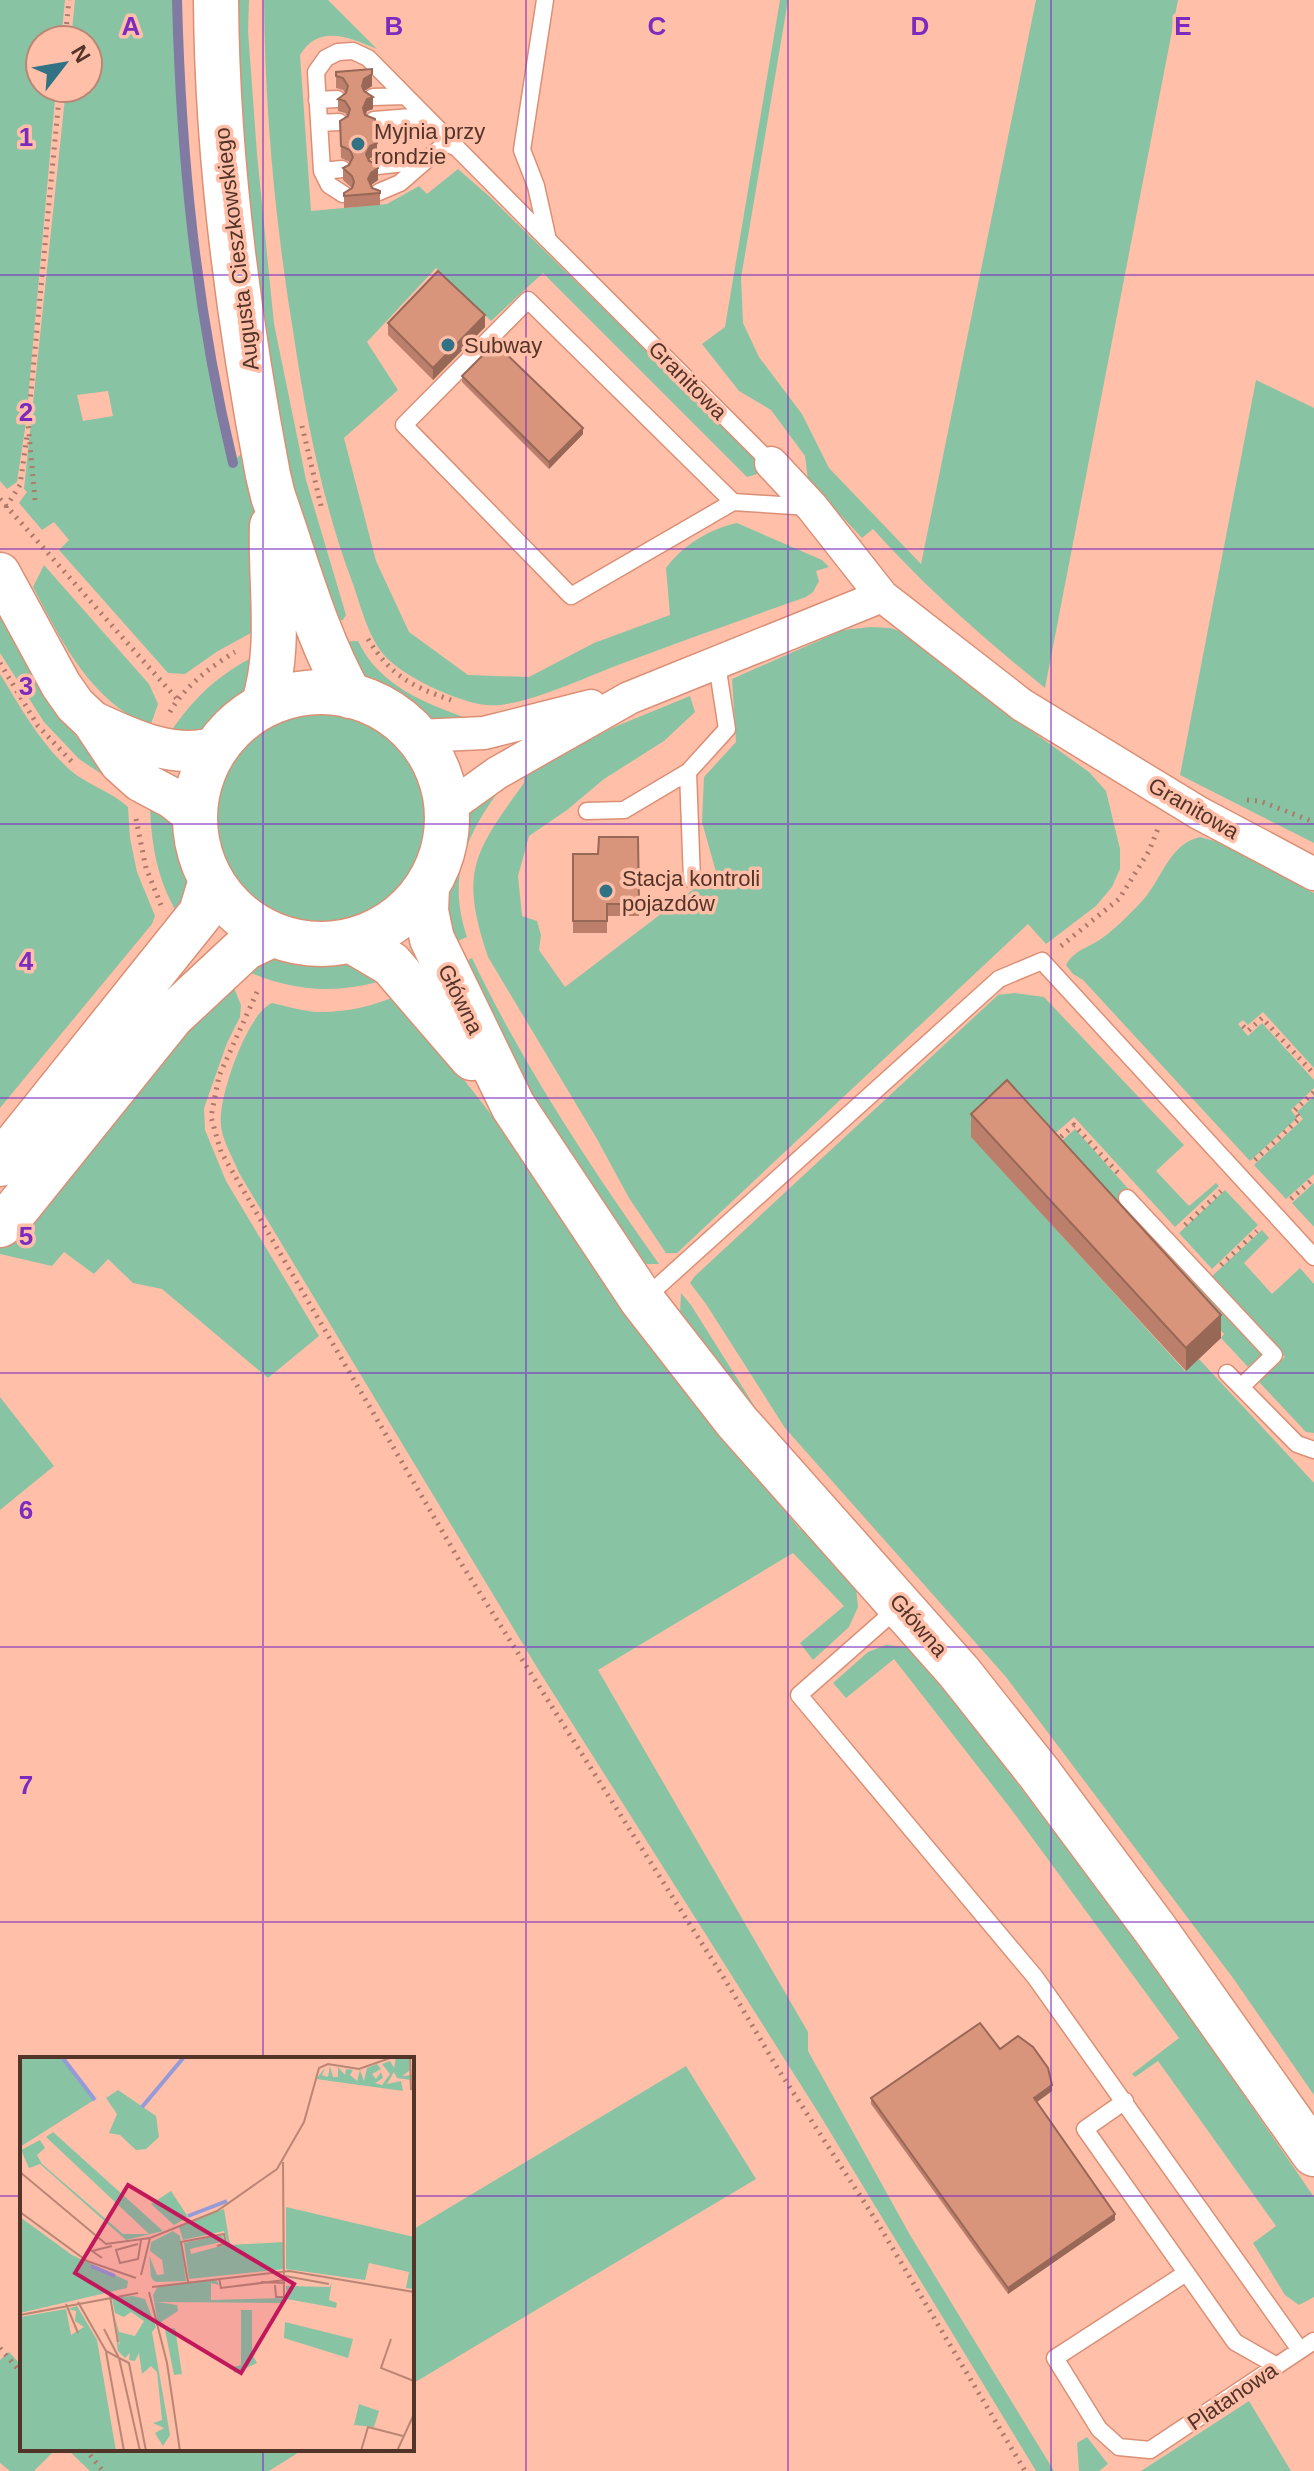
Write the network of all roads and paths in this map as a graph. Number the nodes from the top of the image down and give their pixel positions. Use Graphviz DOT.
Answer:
graph roads {
  1 [pos="69,0"];
  2 [pos="216,0"];
  3 [pos="545,0"];
  4 [pos="67,24"];
  5 [pos="405,96"];
  6 [pos="373,97"];
  7 [pos="337,99"];
  8 [pos="317,100"];
  9 [pos="58,104"];
  10 [pos="424,116"];
  11 [pos="374,120"];
  12 [pos="339,122"];
  13 [pos="319,123"];
  14 [pos="455,147"];
  15 [pos="423,161"];
  16 [pos="377,166"];
  17 [pos="342,169"];
  18 [pos="322,171"];
  19 [pos="379,192"];
  20 [pos="343,194"];
  21 [pos="548,240"];
  22 [pos="299,416"];
  23 [pos="28,423"];
  24 [pos="771,463"];
  25 [pos="273,496"];
  26 [pos="0,499"];
  27 [pos="35,500"];
  28 [pos="733,502"];
  29 [pos="6,507"];
  30 [pos="812,507"];
  31 [pos="323,517"];
  32 [pos="0,573"];
  33 [pos="882,596"];
  34 [pos="360,626"];
  35 [pos="245,646"];
  36 [pos="717,664"];
  37 [pos="350,696"];
  38 [pos="629,698"];
  39 [pos="460,704"];
  40 [pos="263,706"];
  41 [pos="92,721"];
  42 [pos="418,736"];
  43 [pos="217,747"];
  44 [pos="688,772"];
  45 [pos="1171,796"];
  46 [pos="587,811"];
  47 [pos="447,812"];
  48 [pos="195,816"];
  49 [pos="137,824"];
  50 [pos="1314,874"];
  51 [pos="211,880"];
  52 [pos="692,880"];
  53 [pos="427,888"];
  54 [pos="167,917"];
  55 [pos="272,935"];
  56 [pos="352,941"];
  57 [pos="1042,961"];
  58 [pos="257,991"];
  59 [pos="1243,1026"];
  60 [pos="1314,1074"];
  61 [pos="513,1106"];
  62 [pos="1049,1149"];
  63 [pos="0,1164"];
  64 [pos="1314,1178"];
  65 [pos="1125,1179"];
  66 [pos="1127,1198"];
  67 [pos="1274,1214"];
  68 [pos="0,1225"];
  69 [pos="1314,1257"];
  70 [pos="1212,1273"];
  71 [pos="642,1300"];
  72 [pos="1227,1373"];
  73 [pos="1241,1387"];
  74 [pos="1314,1450"];
  75 [pos="901,1605"];
  76 [pos="1125,2101"];
  77 [pos="1314,2154"];
  78 [pos="1186,2273"];
  79 [pos="1307,2345"];
  80 [pos="0,2348"];
  81 [pos="1277,2366"];
  82 [pos="20,2372"];
  83 [pos="87,2451"];
  84 [pos="103,2471"];
  85 [pos="1025,2471"];
  1 -- 4 [label="path"];
  2 -- 25 [label="main road, Augusta Cieszkowskiego"];
  3 -- 21 [label="lane"];
  5 -- 6 [label="lane"];
  5 -- 8 [label="lane, Granitowa"];
  5 -- 10 [label="lane, Granitowa"];
  7 -- 8 [label="lane"];
  8 -- 13 [label="lane"];
  9 -- 23 [label="path"];
  10 -- 11 [label="lane"];
  10 -- 14 [label="lane, Granitowa"];
  12 -- 13 [label="lane"];
  13 -- 18 [label="lane"];
  14 -- 15 [label="lane"];
  14 -- 21 [label="lane, Granitowa"];
  15 -- 16 [label="lane"];
  15 -- 19 [label="lane"];
  17 -- 18 [label="lane"];
  18 -- 20 [label="lane"];
  21 -- 24 [label="lane, Granitowa"];
  22 -- 31 [label="path"];
  23 -- 27 [label="path"];
  23 -- 29 [label="path"];
  24 -- 30 [label="street, Granitowa"];
  25 -- 37 [label="main road, Augusta Cieszkowskiego"];
  25 -- 40 [label="main road, Augusta Cieszkowskiego"];
  26 -- 29 [label="path"];
  28 -- 28 [label="lane"];
  28 -- 30 [label="lane"];
  29 -- 35 [label="path"];
  30 -- 33 [label="street, Granitowa"];
  32 -- 41 [label="street"];
  33 -- 36 [label="street"];
  33 -- 45 [label="street, Granitowa"];
  34 -- 39 [label="path"];
  36 -- 38 [label="street"];
  36 -- 44 [label="lane"];
  37 -- 40 [label="main road"];
  37 -- 42 [label="main road"];
  38 -- 42 [label="street"];
  38 -- 47 [label="street"];
  40 -- 43 [label="main road"];
  41 -- 43 [label="street"];
  41 -- 48 [label="street"];
  42 -- 47 [label="main road"];
  43 -- 48 [label="main road"];
  44 -- 46 [label="lane"];
  44 -- 52 [label="lane"];
  45 -- 50 [label="street, Granitowa"];
  45 -- 57 [label="path"];
  47 -- 53 [label="main road"];
  48 -- 51 [label="main road"];
  49 -- 54 [label="path"];
  51 -- 55 [label="main road"];
  51 -- 63 [label="main road"];
  53 -- 56 [label="main road"];
  53 -- 61 [label="main road, Główna"];
  55 -- 56 [label="main road"];
  55 -- 68 [label="main road"];
  56 -- 61 [label="main road, Główna"];
  57 -- 67 [label="lane"];
  57 -- 71 [label="lane"];
  58 -- 85 [label="path"];
  59 -- 60 [label="path"];
  61 -- 71 [label="main road, Główna"];
  62 -- 65 [label="path"];
  64 -- 67 [label="path"];
  66 -- 73 [label="lane"];
  67 -- 69 [label="lane"];
  67 -- 70 [label="path"];
  71 -- 75 [label="main road, Główna"];
  72 -- 73 [label="lane"];
  73 -- 74 [label="lane"];
  75 -- 76 [label="lane"];
  75 -- 77 [label="main road, Główna"];
  76 -- 78 [label="lane"];
  76 -- 79 [label="lane"];
  78 -- 81 [label="lane"];
  78 -- 81 [label="lane, Platanowa"];
  79 -- 81 [label="lane, Platanowa"];
  80 -- 82 [label="path"];
  83 -- 84 [label="path"];
}
